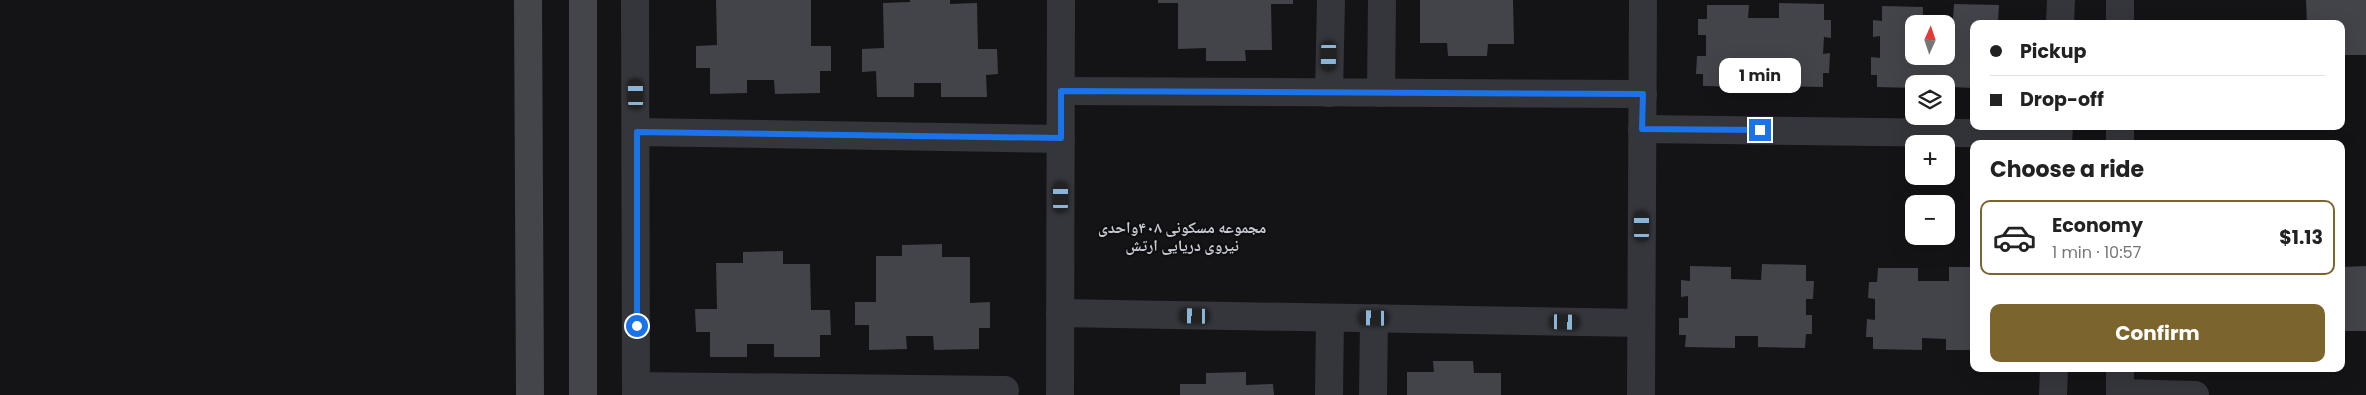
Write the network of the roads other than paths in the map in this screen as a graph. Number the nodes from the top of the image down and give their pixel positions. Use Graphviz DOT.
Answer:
graph roads {
  1 [pos="528,0"];
  2 [pos="583,0"];
  3 [pos="635,0"];
  4 [pos="1061,0"];
  5 [pos="1331,0"];
  6 [pos="1382,0"];
  7 [pos="1643,0"];
  8 [pos="2061,0"];
  9 [pos="2120,0"];
  10 [pos="2060,20"];
  11 [pos="2120,20"];
  12 [pos="1061,91"];
  13 [pos="1328,93"];
  14 [pos="1381,93"];
  15 [pos="1643,94"];
  16 [pos="1642,129"];
  17 [pos="637,132"];
  18 [pos="2050,135"];
  19 [pos="1061,138"];
  20 [pos="1060,314"];
  21 [pos="1330,318"];
  22 [pos="1374,318"];
  23 [pos="1641,323"];
  24 [pos="2054,372"];
  25 [pos="2120,386"];
  26 [pos="636,390"];
  27 [pos="1005,390"];
  28 [pos="530,395"];
  29 [pos="583,395"];
  30 [pos="1060,395"];
  31 [pos="1330,395"];
  32 [pos="1374,395"];
  33 [pos="1640,395"];
  34 [pos="2053,395"];
  35 [pos="2195,395"];
  1 -- 28 [label="street"];
  2 -- 29 [label="street"];
  3 -- 17 [label="street"];
  4 -- 12 [label="street"];
  5 -- 13 [label="street"];
  6 -- 14 [label="street"];
  7 -- 15 [label="street"];
  8 -- 10 [label="street"];
  9 -- 11 [label="street"];
  12 -- 13 [label="street"];
  12 -- 19 [label="street"];
  13 -- 14 [label="street"];
  14 -- 15 [label="street"];
  15 -- 16 [label="street"];
  16 -- 18 [label="street"];
  16 -- 23 [label="street"];
  17 -- 19 [label="street"];
  17 -- 26 [label="street"];
  19 -- 20 [label="street"];
  20 -- 21 [label="street"];
  20 -- 30 [label="street"];
  21 -- 22 [label="street"];
  21 -- 31 [label="street"];
  22 -- 23 [label="street"];
  22 -- 32 [label="street"];
  23 -- 33 [label="street"];
  24 -- 34 [label="street"];
  25 -- 35 [label="street"];
  26 -- 27 [label="street"];
}
